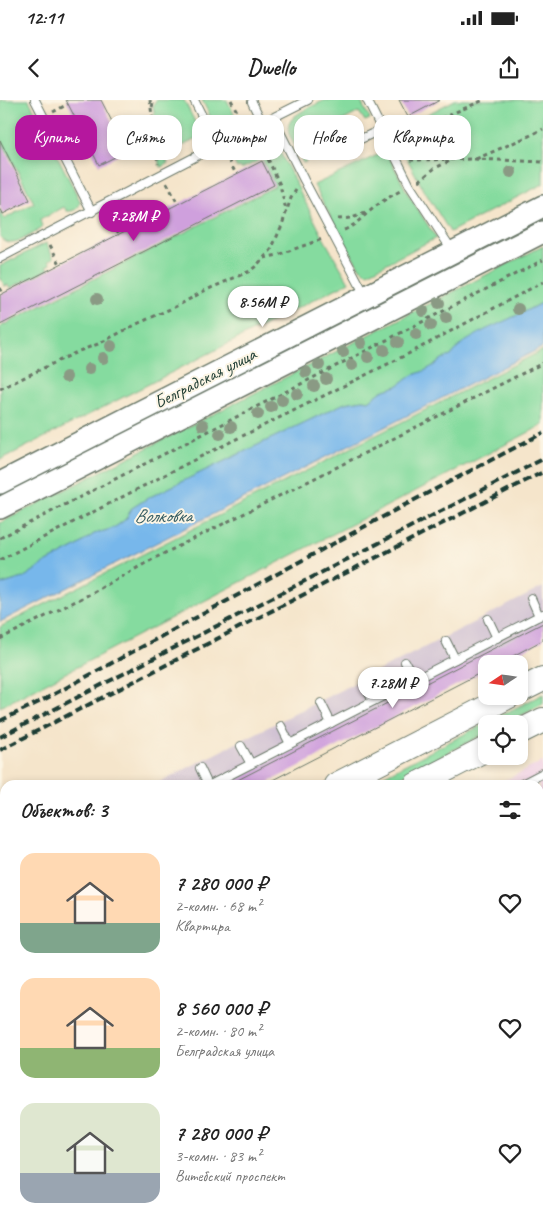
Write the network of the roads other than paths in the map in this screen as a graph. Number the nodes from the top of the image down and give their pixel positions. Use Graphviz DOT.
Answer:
graph roads {
  1 [pos="35,100"];
  2 [pos="194,100"];
  3 [pos="308,100"];
  4 [pos="367,100"];
  5 [pos="252,102"];
  6 [pos="202,115"];
  7 [pos="258,115"];
  8 [pos="279,115"];
  9 [pos="375,115"];
  10 [pos="284,140"];
  11 [pos="192,159"];
  12 [pos="397,160"];
  13 [pos="543,206"];
  14 [pos="92,212"];
  15 [pos="543,232"];
  16 [pos="0,258"];
  17 [pos="459,262"];
  18 [pos="370,306"];
  19 [pos="0,483"];
  20 [pos="0,508"];
  21 [pos="531,598"];
  22 [pos="541,615"];
  23 [pos="488,619"];
  24 [pos="497,638"];
  25 [pos="446,640"];
  26 [pos="455,659"];
  27 [pos="405,662"];
  28 [pos="543,679"];
  29 [pos="414,680"];
  30 [pos="364,684"];
  31 [pos="528,686"];
  32 [pos="373,701"];
  33 [pos="321,702"];
  34 [pos="492,705"];
  35 [pos="543,720"];
  36 [pos="331,723"];
  37 [pos="282,726"];
  38 [pos="528,728"];
  39 [pos="290,744"];
  40 [pos="241,746"];
  41 [pos="478,753"];
  42 [pos="250,764"];
  43 [pos="200,768"];
  44 [pos="543,773"];
  45 [pos="206,780"];
  46 [pos="219,780"];
  47 [pos="346,780"];
  48 [pos="426,780"];
  49 [pos="530,780"];
  1 -- 14 [label="lane"];
  2 -- 6 [label="lane"];
  3 -- 8 [label="lane"];
  4 -- 9 [label="lane"];
  5 -- 7 [label="lane"];
  10 -- 18 [label="lane"];
  11 -- 14 [label="lane"];
  12 -- 17 [label="lane"];
  13 -- 17 [label="street, Белградская улица"];
  14 -- 16 [label="lane"];
  15 -- 17 [label="street, Белградская улица"];
  17 -- 18 [label="street, Белградская улица"];
  18 -- 19 [label="street, Белградская улица"];
  18 -- 20 [label="street, Белградская улица"];
  21 -- 22 [label="lane"];
  22 -- 24 [label="lane"];
  23 -- 24 [label="lane"];
  24 -- 26 [label="lane"];
  25 -- 26 [label="lane"];
  26 -- 29 [label="lane"];
  27 -- 29 [label="lane"];
  28 -- 31 [label="main road"];
  29 -- 32 [label="lane"];
  30 -- 32 [label="lane"];
  32 -- 36 [label="lane"];
  33 -- 36 [label="lane"];
  34 -- 47 [label="main road"];
  35 -- 38 [label="main road"];
  36 -- 39 [label="lane"];
  37 -- 39 [label="lane"];
  39 -- 42 [label="lane"];
  40 -- 42 [label="lane"];
  41 -- 48 [label="main road"];
  42 -- 46 [label="lane"];
  43 -- 45 [label="lane"];
  44 -- 49 [label="lane"];
}
